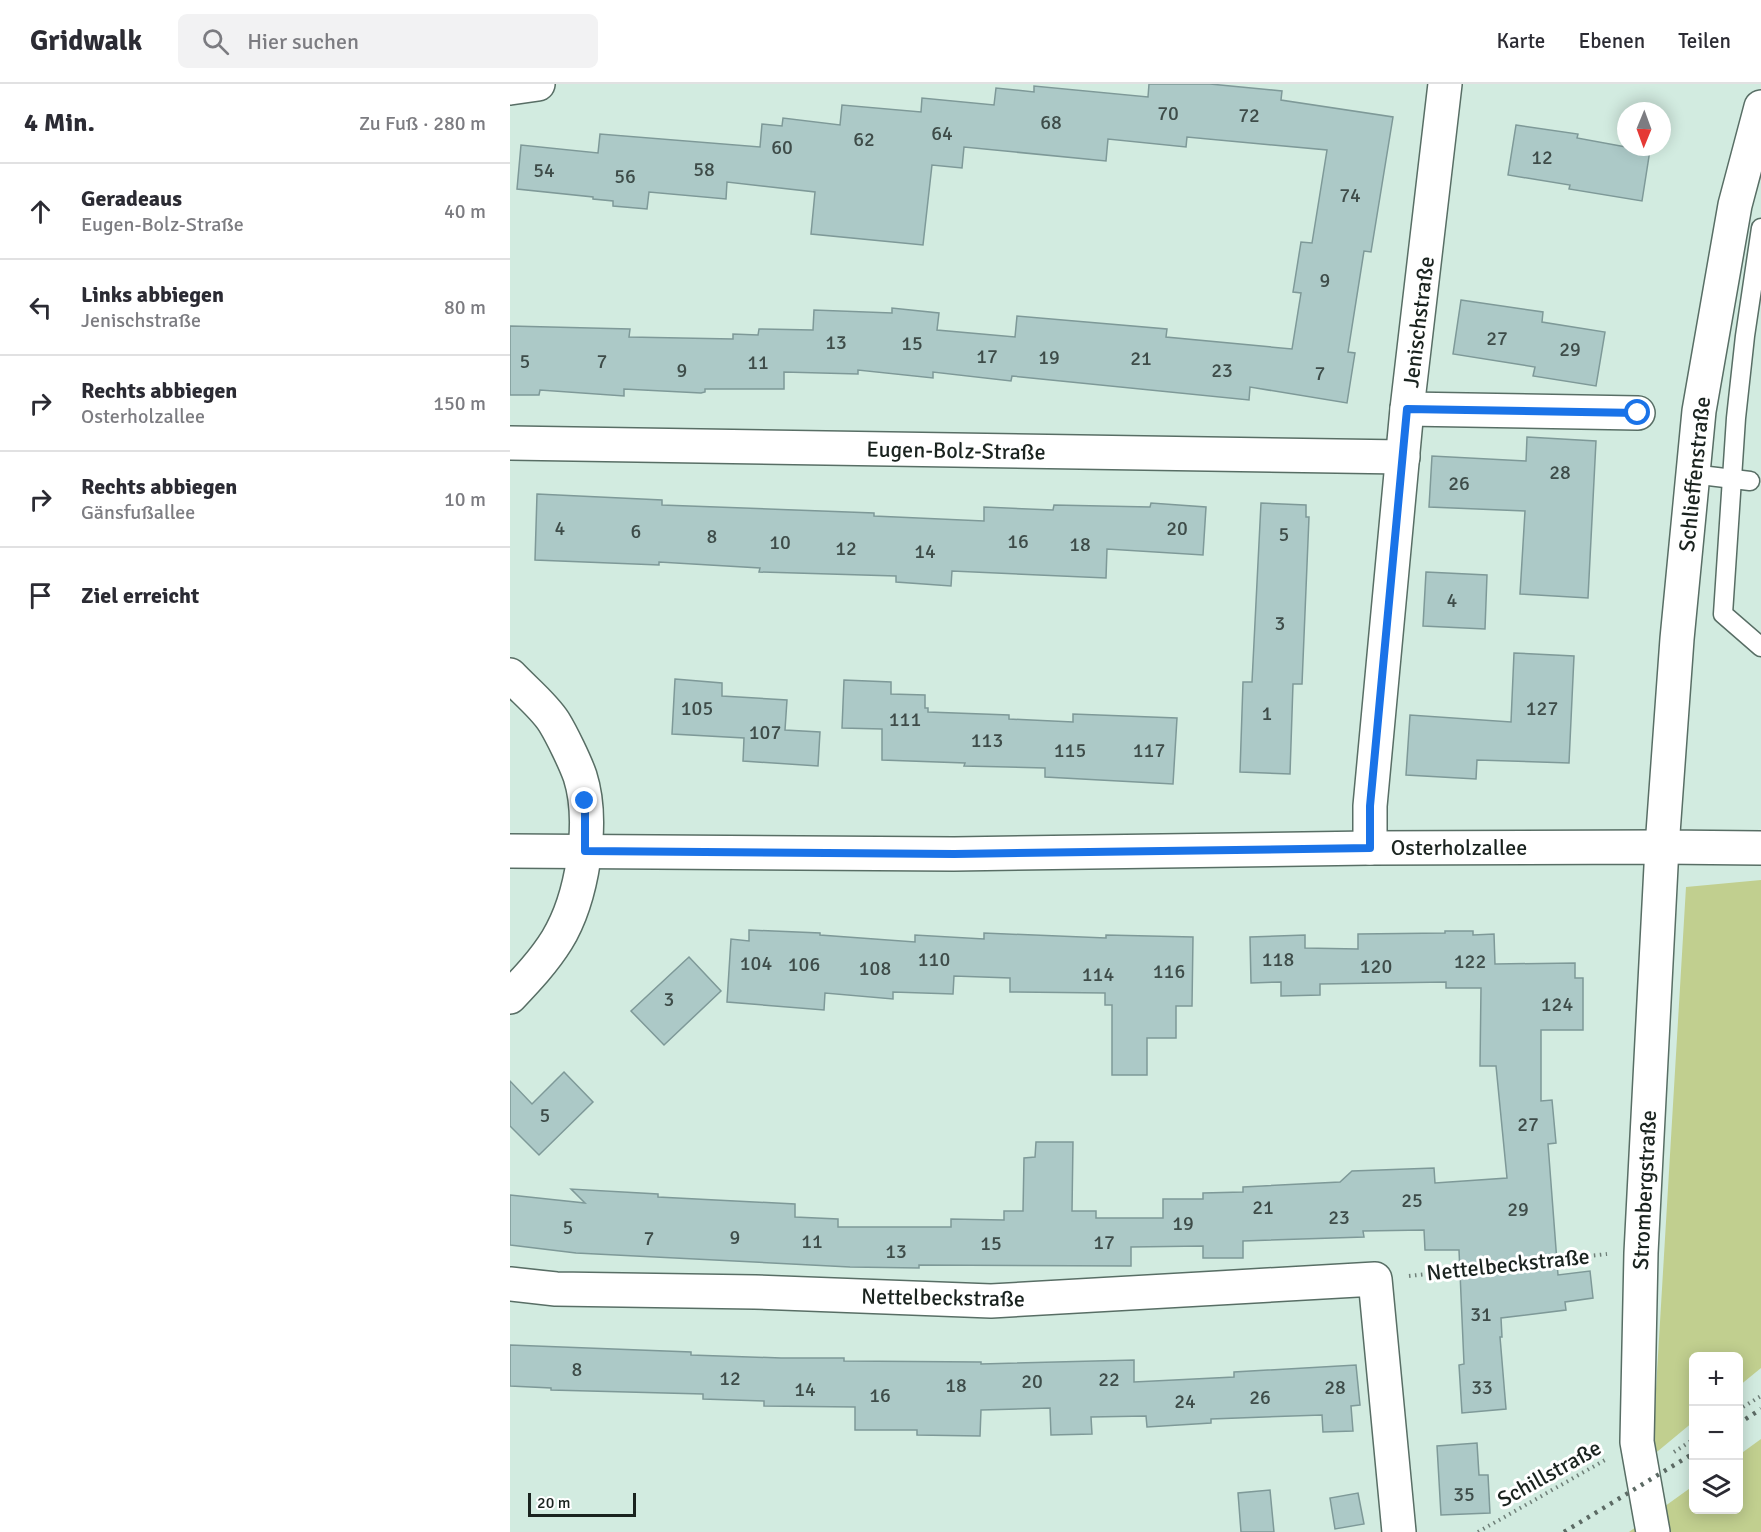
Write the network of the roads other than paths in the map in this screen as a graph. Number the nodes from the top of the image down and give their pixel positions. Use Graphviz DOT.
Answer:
graph roads {
  1 [pos="538,84"];
  2 [pos="1445,84"];
  3 [pos="510,88"];
  4 [pos="1761,107"];
  5 [pos="1761,228"];
  6 [pos="1407,409"];
  7 [pos="1638,413"];
  8 [pos="510,443"];
  9 [pos="1403,457"];
  10 [pos="1692,474"];
  11 [pos="1741,480"];
  12 [pos="1761,647"];
  13 [pos="510,675"];
  14 [pos="1662,847"];
  15 [pos="1370,848"];
  16 [pos="1761,848"];
  17 [pos="510,851"];
  18 [pos="585,851"];
  19 [pos="510,997"];
  20 [pos="510,1284"];
  21 [pos="1399,1532"];
  22 [pos="1653,1532"];
  1 -- 3 [label="street"];
  2 -- 6 [label="street, Jenischstraße"];
  4 -- 10 [label="street, Schlieffenstraße"];
  5 -- 11 [label="lane"];
  6 -- 7 [label="street"];
  6 -- 9 [label="street, Jenischstraße"];
  8 -- 9 [label="street, Eugen-Bolz-Straße"];
  9 -- 15 [label="street, Jenischstraße"];
  10 -- 11 [label="lane"];
  10 -- 14 [label="street, Schlieffenstraße"];
  11 -- 12 [label="lane"];
  13 -- 18 [label="street"];
  14 -- 15 [label="street, Osterholzallee"];
  14 -- 16 [label="street, Osterholzallee"];
  14 -- 22 [label="street, Strombergstraße"];
  15 -- 18 [label="street, Osterholzallee"];
  17 -- 18 [label="street, Osterholzallee"];
  18 -- 19 [label="street"];
  20 -- 21 [label="street, Nettelbeckstraße"];
}
